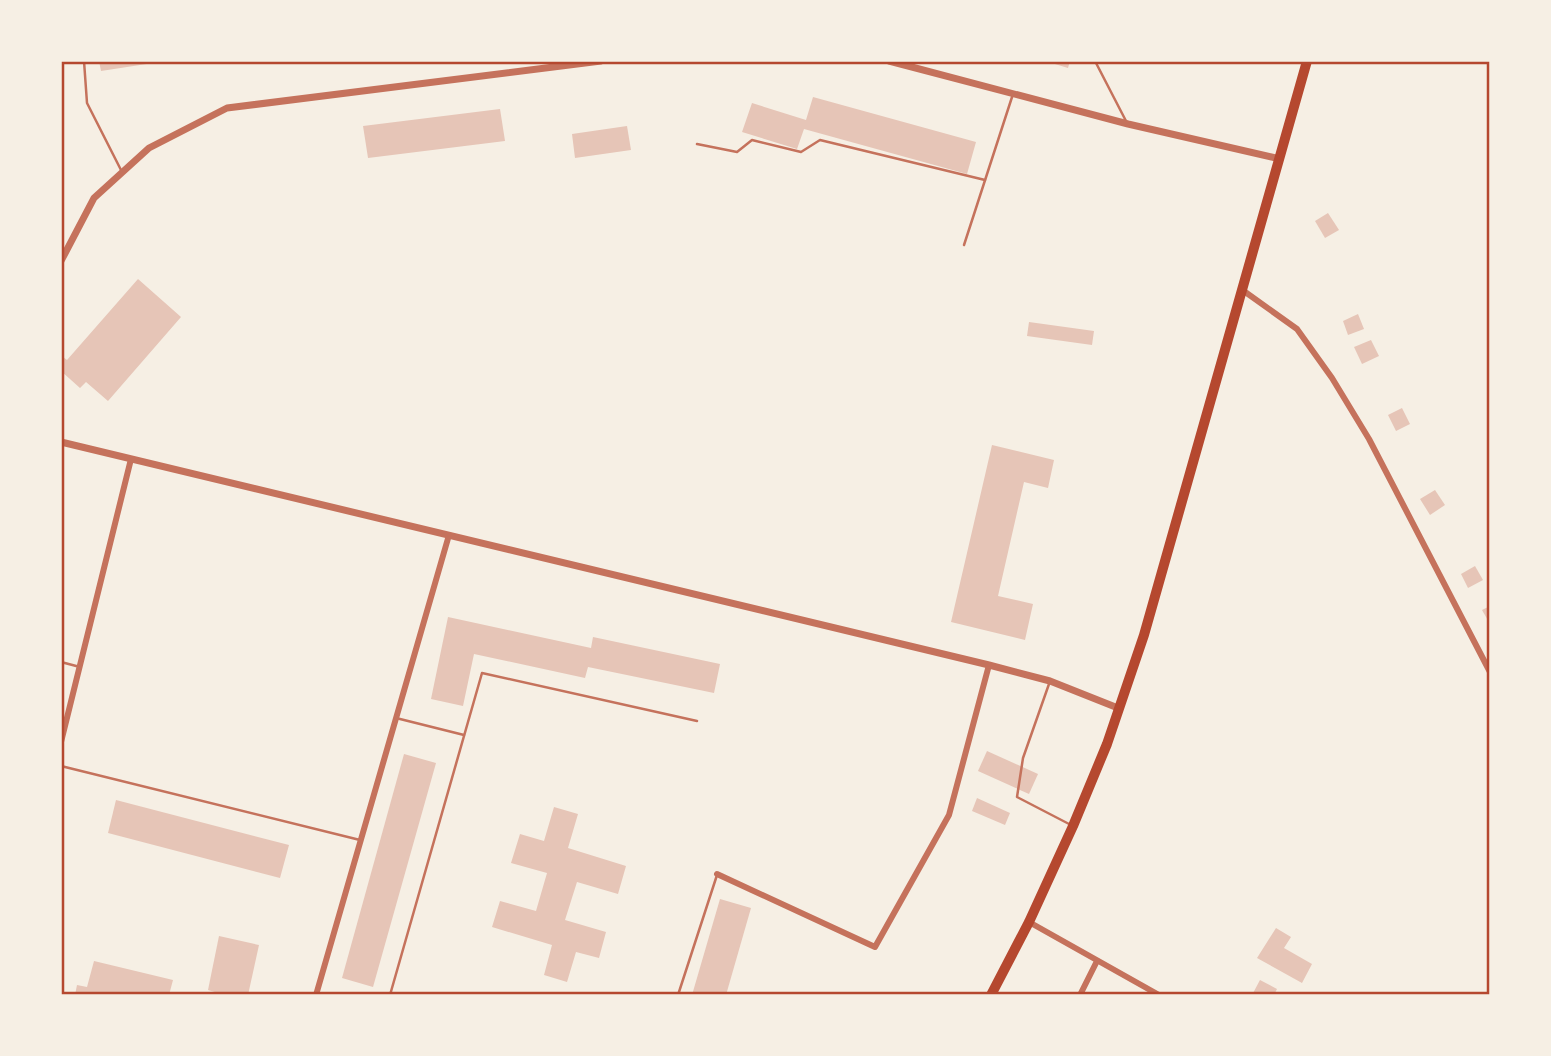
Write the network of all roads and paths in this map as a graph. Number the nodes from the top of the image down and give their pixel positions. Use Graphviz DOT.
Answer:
graph roads {
  1 [pos="84,61"];
  2 [pos="601,61"];
  3 [pos="889,61"];
  4 [pos="1095,61"];
  5 [pos="1307,61"];
  6 [pos="1013,94"];
  7 [pos="1128,124"];
  8 [pos="697,144"];
  9 [pos="1280,159"];
  10 [pos="122,172"];
  11 [pos="985,180"];
  12 [pos="964,245"];
  13 [pos="61,261"];
  14 [pos="1241,289"];
  15 [pos="61,442"];
  16 [pos="131,459"];
  17 [pos="449,535"];
  18 [pos="61,662"];
  19 [pos="989,665"];
  20 [pos="80,667"];
  21 [pos="1490,672"];
  22 [pos="1050,681"];
  23 [pos="1118,708"];
  24 [pos="396,718"];
  25 [pos="697,721"];
  26 [pos="464,735"];
  27 [pos="61,742"];
  28 [pos="61,766"];
  29 [pos="1073,826"];
  30 [pos="360,840"];
  31 [pos="717,874"];
  32 [pos="1029,922"];
  33 [pos="1097,961"];
  34 [pos="316,995"];
  35 [pos="390,995"];
  36 [pos="678,995"];
  37 [pos="991,995"];
  38 [pos="1080,995"];
  39 [pos="1159,995"];
  1 -- 10 [label="lane"];
  2 -- 10 [label="street"];
  3 -- 6 [label="street"];
  4 -- 7 [label="lane"];
  5 -- 9 [label="highway"];
  6 -- 7 [label="street"];
  6 -- 11 [label="lane"];
  7 -- 9 [label="street"];
  8 -- 11 [label="lane"];
  9 -- 14 [label="highway"];
  10 -- 13 [label="street"];
  11 -- 12 [label="lane"];
  14 -- 21 [label="street"];
  14 -- 23 [label="highway"];
  15 -- 16 [label="street"];
  16 -- 17 [label="street"];
  16 -- 20 [label="street"];
  17 -- 19 [label="street"];
  17 -- 24 [label="street"];
  18 -- 20 [label="lane"];
  19 -- 22 [label="street"];
  19 -- 31 [label="street"];
  20 -- 27 [label="street"];
  22 -- 23 [label="street"];
  22 -- 29 [label="lane"];
  23 -- 29 [label="highway"];
  24 -- 26 [label="lane"];
  24 -- 30 [label="street"];
  25 -- 26 [label="lane"];
  26 -- 35 [label="lane"];
  28 -- 30 [label="lane"];
  29 -- 32 [label="highway"];
  30 -- 34 [label="street"];
  31 -- 36 [label="lane"];
  32 -- 33 [label="street"];
  32 -- 37 [label="highway"];
  33 -- 38 [label="street"];
  33 -- 39 [label="street"];
}
